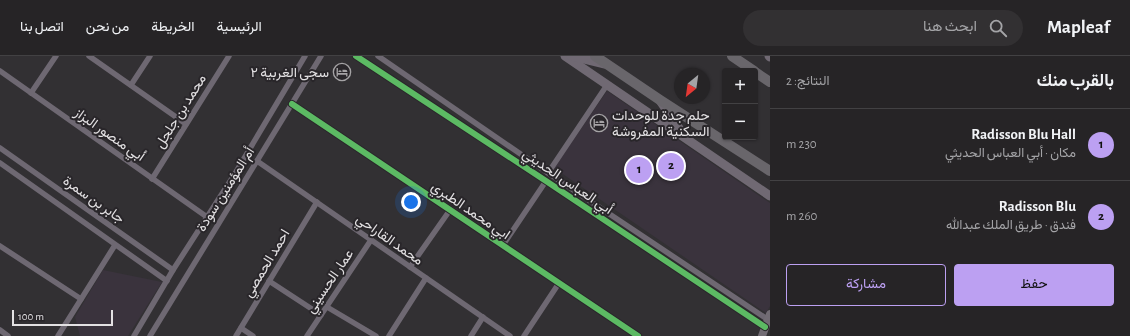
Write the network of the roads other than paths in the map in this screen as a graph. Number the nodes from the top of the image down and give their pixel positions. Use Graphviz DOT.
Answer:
graph roads {
  1 [pos="56,56"];
  2 [pos="89,56"];
  3 [pos="150,56"];
  4 [pos="229,56"];
  5 [pos="305,56"];
  6 [pos="322,56"];
  7 [pos="356,56"];
  8 [pos="378,56"];
  9 [pos="565,56"];
  10 [pos="571,56"];
  11 [pos="595,56"];
  12 [pos="732,56"];
  13 [pos="606,64"];
  14 [pos="750,68"];
  15 [pos="0,70"];
  16 [pos="758,74"];
  17 [pos="770,82"];
  18 [pos="131,85"];
  19 [pos="607,85"];
  20 [pos="31,93"];
  21 [pos="660,100"];
  22 [pos="292,104"];
  23 [pos="186,124"];
  24 [pos="686,139"];
  25 [pos="0,148"];
  26 [pos="257,161"];
  27 [pos="0,164"];
  28 [pos="770,171"];
  29 [pos="548,173"];
  30 [pos="152,178"];
  31 [pos="546,181"];
  32 [pos="770,196"];
  33 [pos="317,202"];
  34 [pos="450,210"];
  35 [pos="206,217"];
  36 [pos="371,240"];
  37 [pos="115,245"];
  38 [pos="503,245"];
  39 [pos="0,246"];
  40 [pos="410,267"];
  41 [pos="173,270"];
  42 [pos="426,278"];
  43 [pos="167,281"];
  44 [pos="269,281"];
  45 [pos="559,283"];
  46 [pos="81,299"];
  47 [pos="326,306"];
  48 [pos="320,315"];
  49 [pos="483,317"];
  50 [pos="769,317"];
  51 [pos="764,327"];
  52 [pos="241,328"];
  53 [pos="0,330"];
  54 [pos="8,336"];
  55 [pos="58,336"];
  56 [pos="134,336"];
  57 [pos="150,336"];
  58 [pos="236,336"];
  59 [pos="253,336"];
  60 [pos="307,336"];
  61 [pos="376,336"];
  62 [pos="389,336"];
  63 [pos="471,336"];
  64 [pos="510,336"];
  65 [pos="524,336"];
  66 [pos="638,336"];
  67 [pos="762,336"];
  1 -- 20 [label="street"];
  2 -- 18 [label="street"];
  3 -- 18 [label="street"];
  4 -- 23 [label="street, محمد بن جلجل"];
  5 -- 35 [label="street, أم المؤمنين سودة"];
  6 -- 22 [label="street, أم المؤمنين سودة"];
  7 -- 31 [label="street, أبي العباس الحديثي"];
  8 -- 29 [label="street, أبي العباس الحديثي"];
  9 -- 19 [label="main road"];
  10 -- 13 [label="main road"];
  11 -- 13 [label="highway"];
  12 -- 14 [label="highway"];
  13 -- 21 [label="highway"];
  15 -- 20 [label="street, أبي منصور البزاز"];
  16 -- 17 [label="highway"];
  18 -- 23 [label="street"];
  19 -- 24 [label="main road"];
  19 -- 29 [label="street"];
  20 -- 30 [label="street, أبي منصور البزاز"];
  21 -- 24 [label="main road"];
  21 -- 28 [label="highway"];
  22 -- 26 [label="street, أم المؤمنين سودة"];
  22 -- 34 [label="street, ابي محمد الطبري"];
  23 -- 30 [label="street, محمد بن جلجل"];
  24 -- 32 [label="main road"];
  25 -- 41 [label="street, جابر بن سمرة"];
  26 -- 33 [label="street, محمد القاراحي"];
  26 -- 57 [label="street, أم المؤمنين سودة"];
  27 -- 37 [label="street, جابر بن سمرة"];
  29 -- 50 [label="street, أبي العباس الحديثي"];
  30 -- 35 [label="street, أبي منصور البزاز"];
  31 -- 38 [label="street"];
  31 -- 51 [label="street, أبي العباس الحديثي"];
  33 -- 36 [label="street, محمد القاراحي"];
  33 -- 44 [label="street, احمد الحمصي"];
  34 -- 38 [label="street, ابي محمد الطبري"];
  34 -- 40 [label="street"];
  35 -- 41 [label="street, أم المؤمنين سودة"];
  36 -- 40 [label="street, محمد القاراحي"];
  36 -- 47 [label="street, عمار الحسيني"];
  37 -- 43 [label="street, جابر بن سمرة"];
  37 -- 46 [label="street"];
  38 -- 45 [label="street, ابي محمد الطبري"];
  39 -- 46 [label="street"];
  40 -- 42 [label="street, محمد القاراحي"];
  41 -- 43 [label="street, أم المؤمنين سودة"];
  42 -- 49 [label="street, محمد القاراحي"];
  42 -- 62 [label="street"];
  43 -- 56 [label="street, أم المؤمنين سودة"];
  44 -- 48 [label="street"];
  44 -- 52 [label="street, احمد الحمصي"];
  45 -- 65 [label="street"];
  45 -- 66 [label="street, ابي محمد الطبري"];
  46 -- 55 [label="street"];
  47 -- 48 [label="street, عمار الحسيني"];
  47 -- 61 [label="street"];
  48 -- 60 [label="street, عمار الحسيني"];
  49 -- 63 [label="street"];
  49 -- 64 [label="street, محمد القاراحي"];
  50 -- 51 [label="street"];
  51 -- 67 [label="street"];
  52 -- 58 [label="street, احمد الحمصي"];
  52 -- 59 [label="street"];
  53 -- 54 [label="street"];
}
